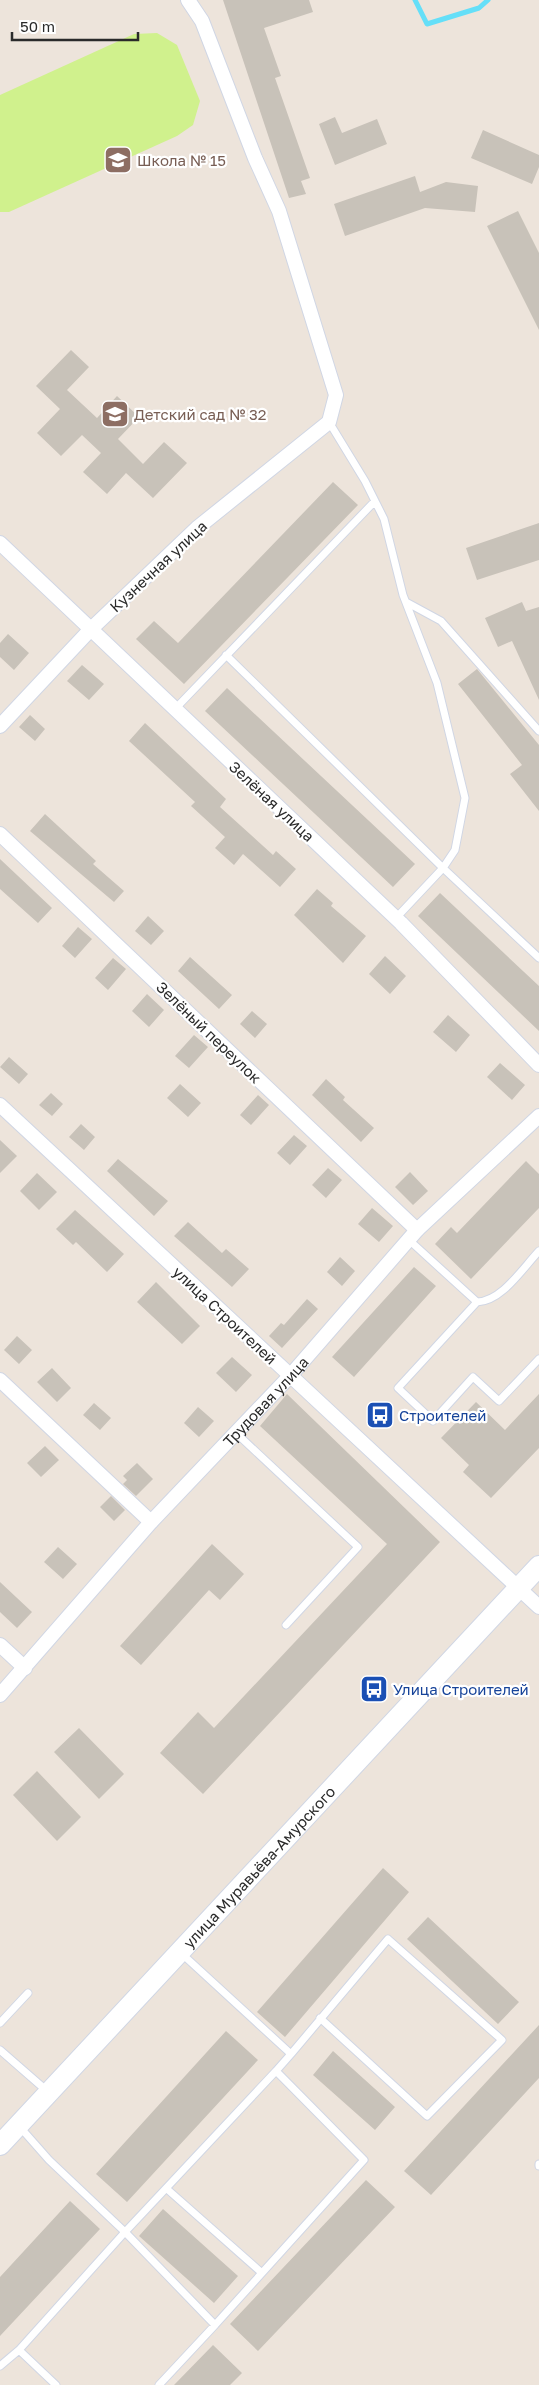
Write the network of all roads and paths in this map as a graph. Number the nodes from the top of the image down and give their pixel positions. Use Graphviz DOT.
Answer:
graph roads {
  1 [pos="188,0"];
  2 [pos="329,422"];
  3 [pos="375,501"];
  4 [pos="0,543"];
  5 [pos="406,602"];
  6 [pos="90,630"];
  7 [pos="226,655"];
  8 [pos="175,709"];
  9 [pos="0,726"];
  10 [pos="539,732"];
  11 [pos="0,834"];
  12 [pos="443,868"];
  13 [pos="396,918"];
  14 [pos="539,958"];
  15 [pos="539,1065"];
  16 [pos="0,1105"];
  17 [pos="539,1116"];
  18 [pos="413,1235"];
  19 [pos="539,1251"];
  20 [pos="477,1302"];
  21 [pos="539,1359"];
  22 [pos="290,1376"];
  23 [pos="0,1380"];
  24 [pos="236,1433"];
  25 [pos="151,1522"];
  26 [pos="539,1566"];
  27 [pos="518,1587"];
  28 [pos="539,1607"];
  29 [pos="286,1624"];
  30 [pos="0,1645"];
  31 [pos="25,1668"];
  32 [pos="0,1695"];
  33 [pos="179,1952"];
  34 [pos="28,1993"];
  35 [pos="320,2018"];
  36 [pos="0,2023"];
  37 [pos="0,2050"];
  38 [pos="290,2054"];
  39 [pos="276,2071"];
  40 [pos="49,2092"];
  41 [pos="18,2126"];
  42 [pos="0,2145"];
  43 [pos="167,2189"];
  44 [pos="125,2232"];
  45 [pos="262,2273"];
  46 [pos="215,2325"];
  47 [pos="19,2350"];
  48 [pos="0,2366"];
  49 [pos="56,2385"];
  50 [pos="159,2385"];
  1 -- 2 [label="street"];
  2 -- 3 [label="lane"];
  2 -- 6 [label="street, Кузнечная улица"];
  3 -- 5 [label="lane"];
  3 -- 7 [label="lane"];
  4 -- 6 [label="street, Зелёная улица"];
  5 -- 10 [label="lane"];
  5 -- 12 [label="lane"];
  6 -- 8 [label="street, Зелёная улица"];
  6 -- 9 [label="street, Кузнечная улица"];
  7 -- 8 [label="lane"];
  7 -- 12 [label="lane"];
  8 -- 13 [label="street, Зелёная улица"];
  11 -- 18 [label="street, Зелёный переулок"];
  12 -- 13 [label="lane"];
  12 -- 14 [label="lane"];
  13 -- 15 [label="street, Зелёная улица"];
  16 -- 22 [label="street, улица Строителей"];
  17 -- 18 [label="street, Трудовая улица"];
  18 -- 20 [label="lane"];
  18 -- 22 [label="street, Трудовая улица"];
  19 -- 20 [label="lane"];
  20 -- 21 [label="lane"];
  22 -- 24 [label="street, Трудовая улица"];
  22 -- 27 [label="street, улица Строителей"];
  23 -- 25 [label="street"];
  24 -- 25 [label="street, Трудовая улица"];
  24 -- 29 [label="lane"];
  25 -- 31 [label="street, Трудовая улица"];
  26 -- 27 [label="street"];
  27 -- 28 [label="street, улица Строителей"];
  27 -- 33 [label="street, улица Муравьёва-Амурского"];
  30 -- 31 [label="street"];
  31 -- 32 [label="street, Трудовая улица"];
  33 -- 38 [label="lane"];
  33 -- 40 [label="street, улица Муравьёва-Амурского"];
  34 -- 36 [label="lane"];
  35 -- 35 [label="lane"];
  35 -- 38 [label="lane"];
  37 -- 40 [label="lane"];
  38 -- 39 [label="lane"];
  39 -- 43 [label="lane"];
  39 -- 45 [label="lane"];
  40 -- 41 [label="street, улица Муравьёва-Амурского"];
  41 -- 42 [label="street, улица Муравьёва-Амурского"];
  41 -- 44 [label="lane"];
  43 -- 44 [label="lane"];
  43 -- 45 [label="lane"];
  44 -- 46 [label="lane"];
  44 -- 47 [label="lane"];
  45 -- 46 [label="lane"];
  46 -- 50 [label="lane"];
  47 -- 48 [label="lane"];
  47 -- 49 [label="lane"];
}
